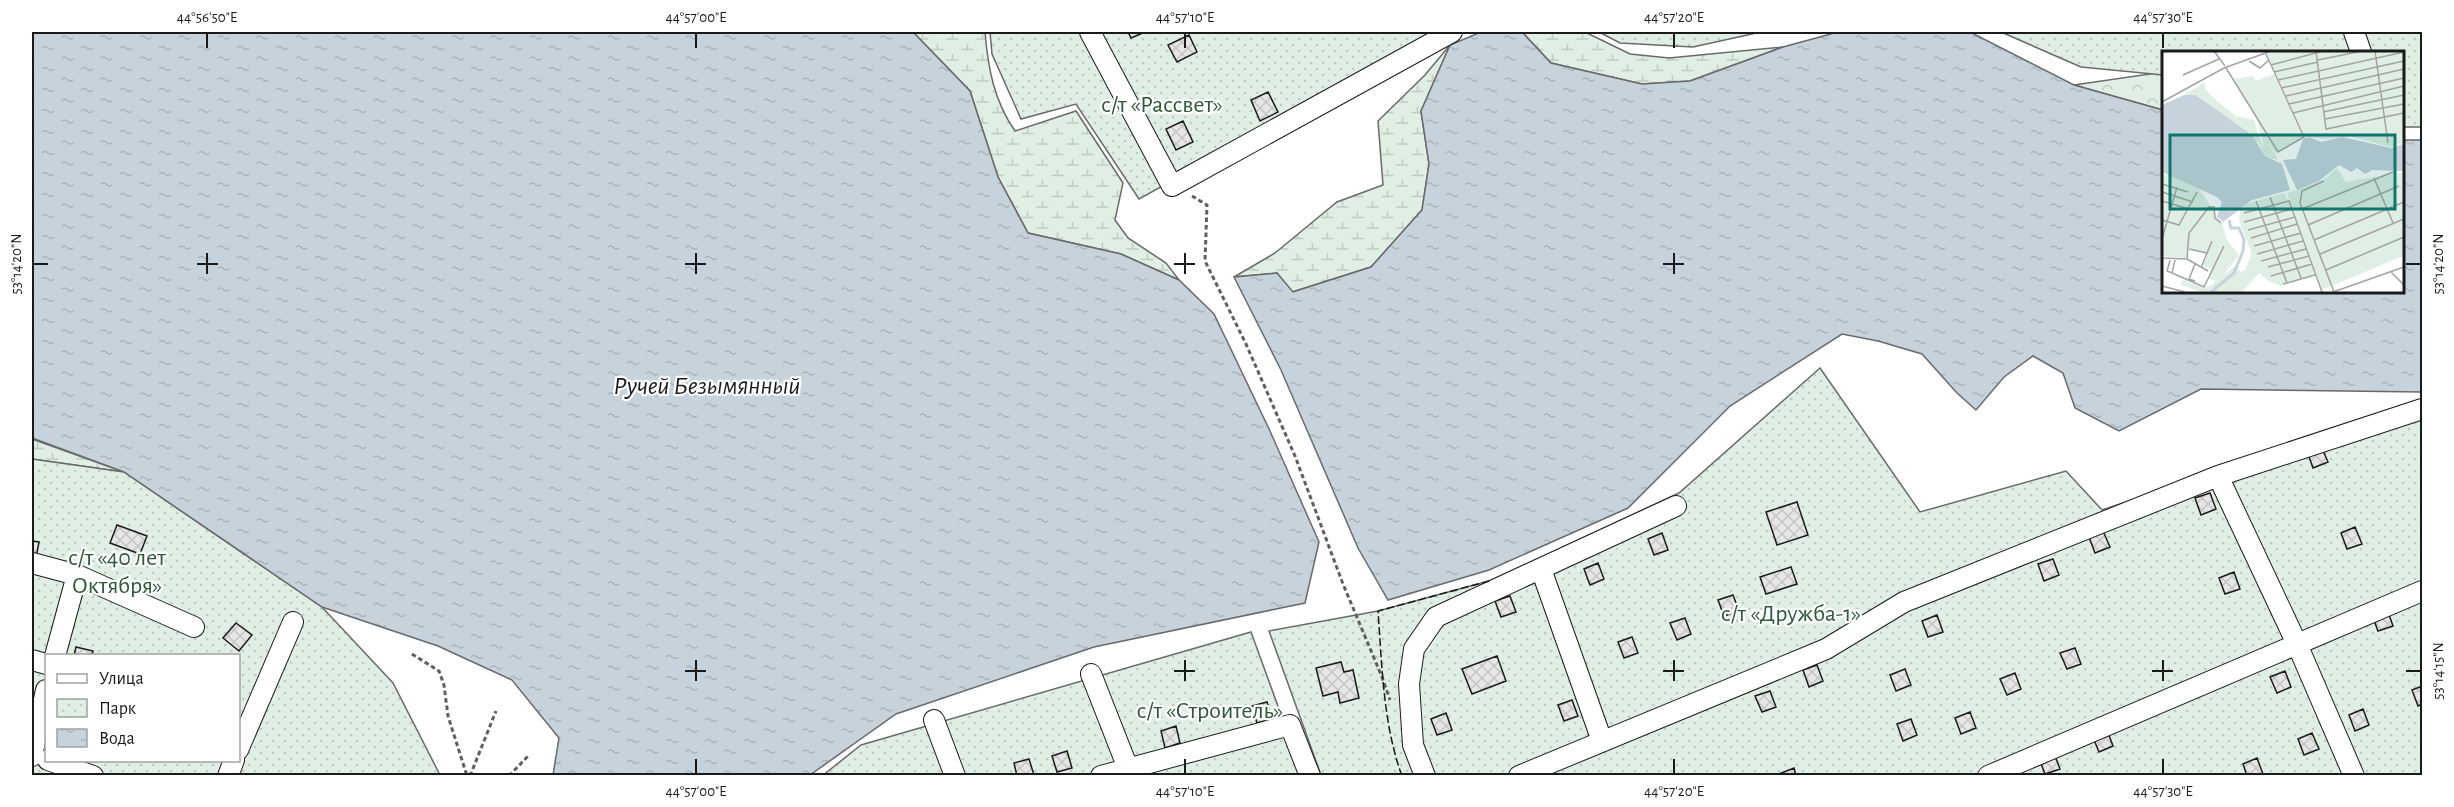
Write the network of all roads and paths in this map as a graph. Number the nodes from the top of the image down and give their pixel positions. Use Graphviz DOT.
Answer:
graph roads {
  1 [pos="1090,32"];
  2 [pos="1452,32"];
  3 [pos="2354,32"];
  4 [pos="2361,51"];
  5 [pos="1172,186"];
  6 [pos="2422,409"];
  7 [pos="2218,476"];
  8 [pos="1676,506"];
  9 [pos="32,563"];
  10 [pos="1540,569"];
  11 [pos="77,575"];
  12 [pos="2422,591"];
  13 [pos="293,622"];
  14 [pos="194,627"];
  15 [pos="2297,644"];
  16 [pos="56,654"];
  17 [pos="412,654"];
  18 [pos="1091,674"];
  19 [pos="45,695"];
  20 [pos="1393,707"];
  21 [pos="496,711"];
  22 [pos="934,720"];
  23 [pos="1602,741"];
  24 [pos="240,742"];
  25 [pos="32,755"];
  26 [pos="529,755"];
  27 [pos="53,762"];
  28 [pos="1129,772"];
  29 [pos="93,776"];
  30 [pos="469,776"];
  31 [pos="508,776"];
  32 [pos="955,776"];
  33 [pos="1101,776"];
  34 [pos="1310,776"];
  35 [pos="1425,776"];
  36 [pos="1519,776"];
  37 [pos="1988,776"];
  38 [pos="2354,776"];
  1 -- 5 [label="lane"];
  2 -- 5 [label="lane"];
  3 -- 4 [label="lane"];
  5 -- 20 [label="path"];
  6 -- 7 [label="lane"];
  7 -- 15 [label="lane"];
  7 -- 23 [label="lane"];
  8 -- 10 [label="lane"];
  9 -- 11 [label="lane"];
  10 -- 23 [label="lane"];
  10 -- 35 [label="lane"];
  11 -- 14 [label="lane"];
  11 -- 16 [label="lane"];
  12 -- 15 [label="lane"];
  13 -- 24 [label="lane"];
  15 -- 37 [label="lane"];
  15 -- 38 [label="lane"];
  17 -- 30 [label="path"];
  18 -- 28 [label="lane"];
  19 -- 25 [label="lane"];
  21 -- 30 [label="path"];
  22 -- 32 [label="lane"];
  23 -- 36 [label="lane"];
  26 -- 31 [label="path"];
  27 -- 29 [label="lane"];
  28 -- 33 [label="lane"];
  28 -- 34 [label="lane"];
}
